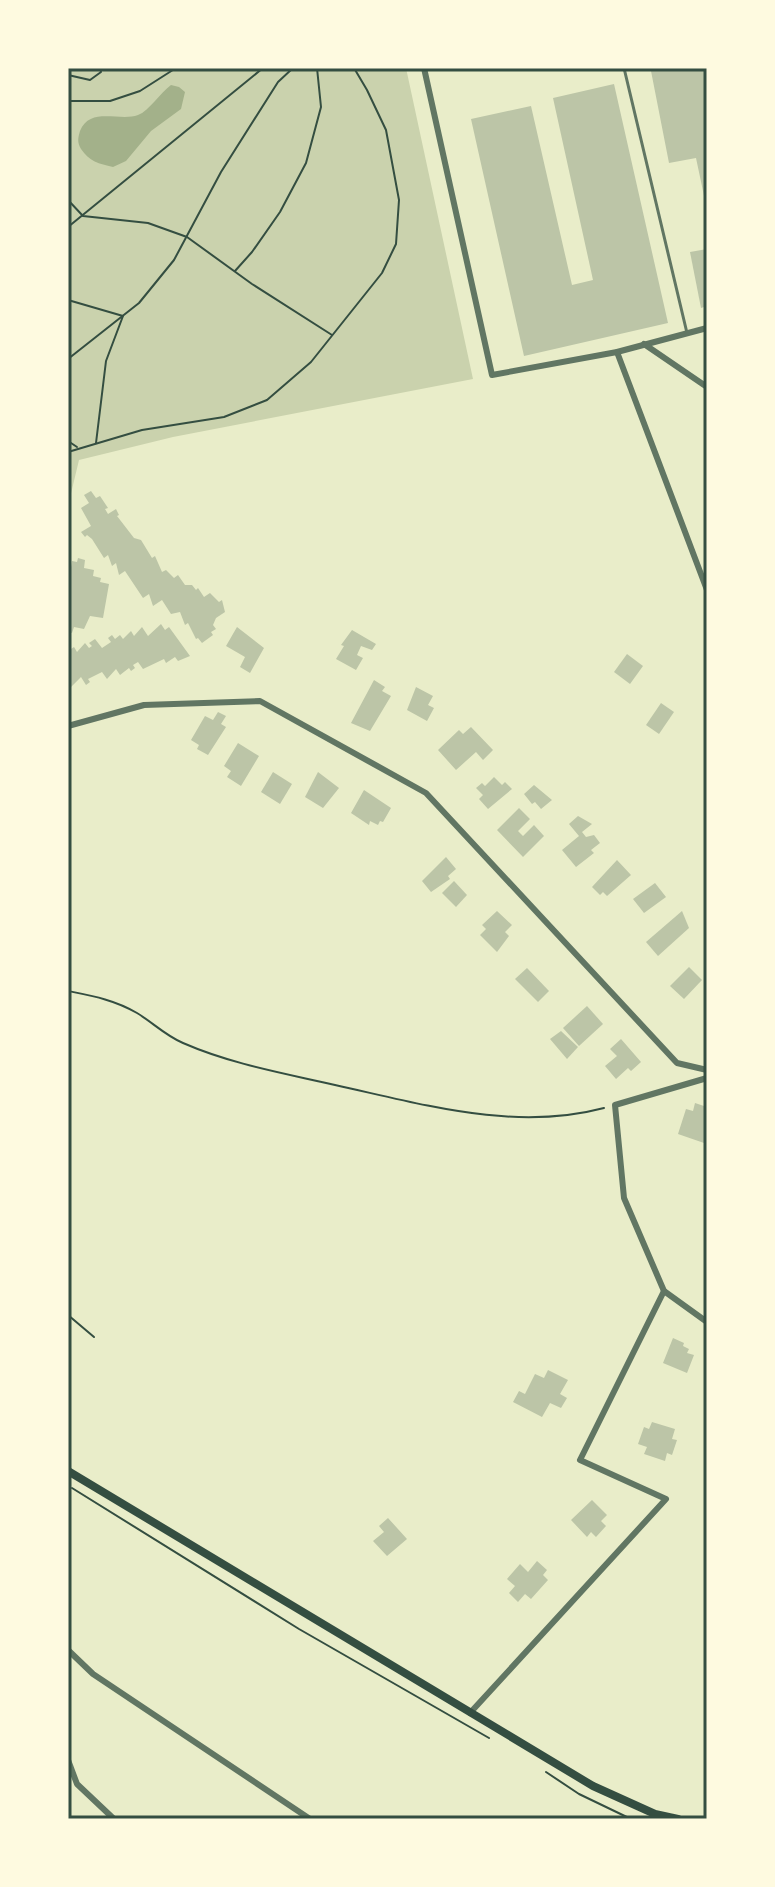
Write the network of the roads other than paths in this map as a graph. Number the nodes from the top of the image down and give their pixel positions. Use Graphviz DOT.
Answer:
graph roads {
  1 [pos="424,68"];
  2 [pos="624,68"];
  3 [pos="707,328"];
  4 [pos="687,333"];
  5 [pos="644,343"];
  6 [pos="617,352"];
  7 [pos="707,387"];
  8 [pos="707,590"];
  9 [pos="68,726"];
  10 [pos="707,1070"];
  11 [pos="707,1078"];
  12 [pos="664,1291"];
  13 [pos="707,1322"];
  14 [pos="68,1471"];
  15 [pos="68,1650"];
  16 [pos="470,1713"];
  17 [pos="68,1760"];
  18 [pos="114,1819"];
  19 [pos="310,1819"];
  20 [pos="678,1819"];
  1 -- 6 [label="street"];
  2 -- 4 [label="lane"];
  3 -- 4 [label="street"];
  4 -- 5 [label="street"];
  5 -- 6 [label="street"];
  5 -- 7 [label="street"];
  6 -- 8 [label="street"];
  9 -- 10 [label="street"];
  11 -- 12 [label="street"];
  12 -- 13 [label="street"];
  12 -- 16 [label="street"];
  14 -- 16 [label="main road"];
  15 -- 19 [label="street"];
  16 -- 20 [label="main road"];
  17 -- 18 [label="street"];
}
